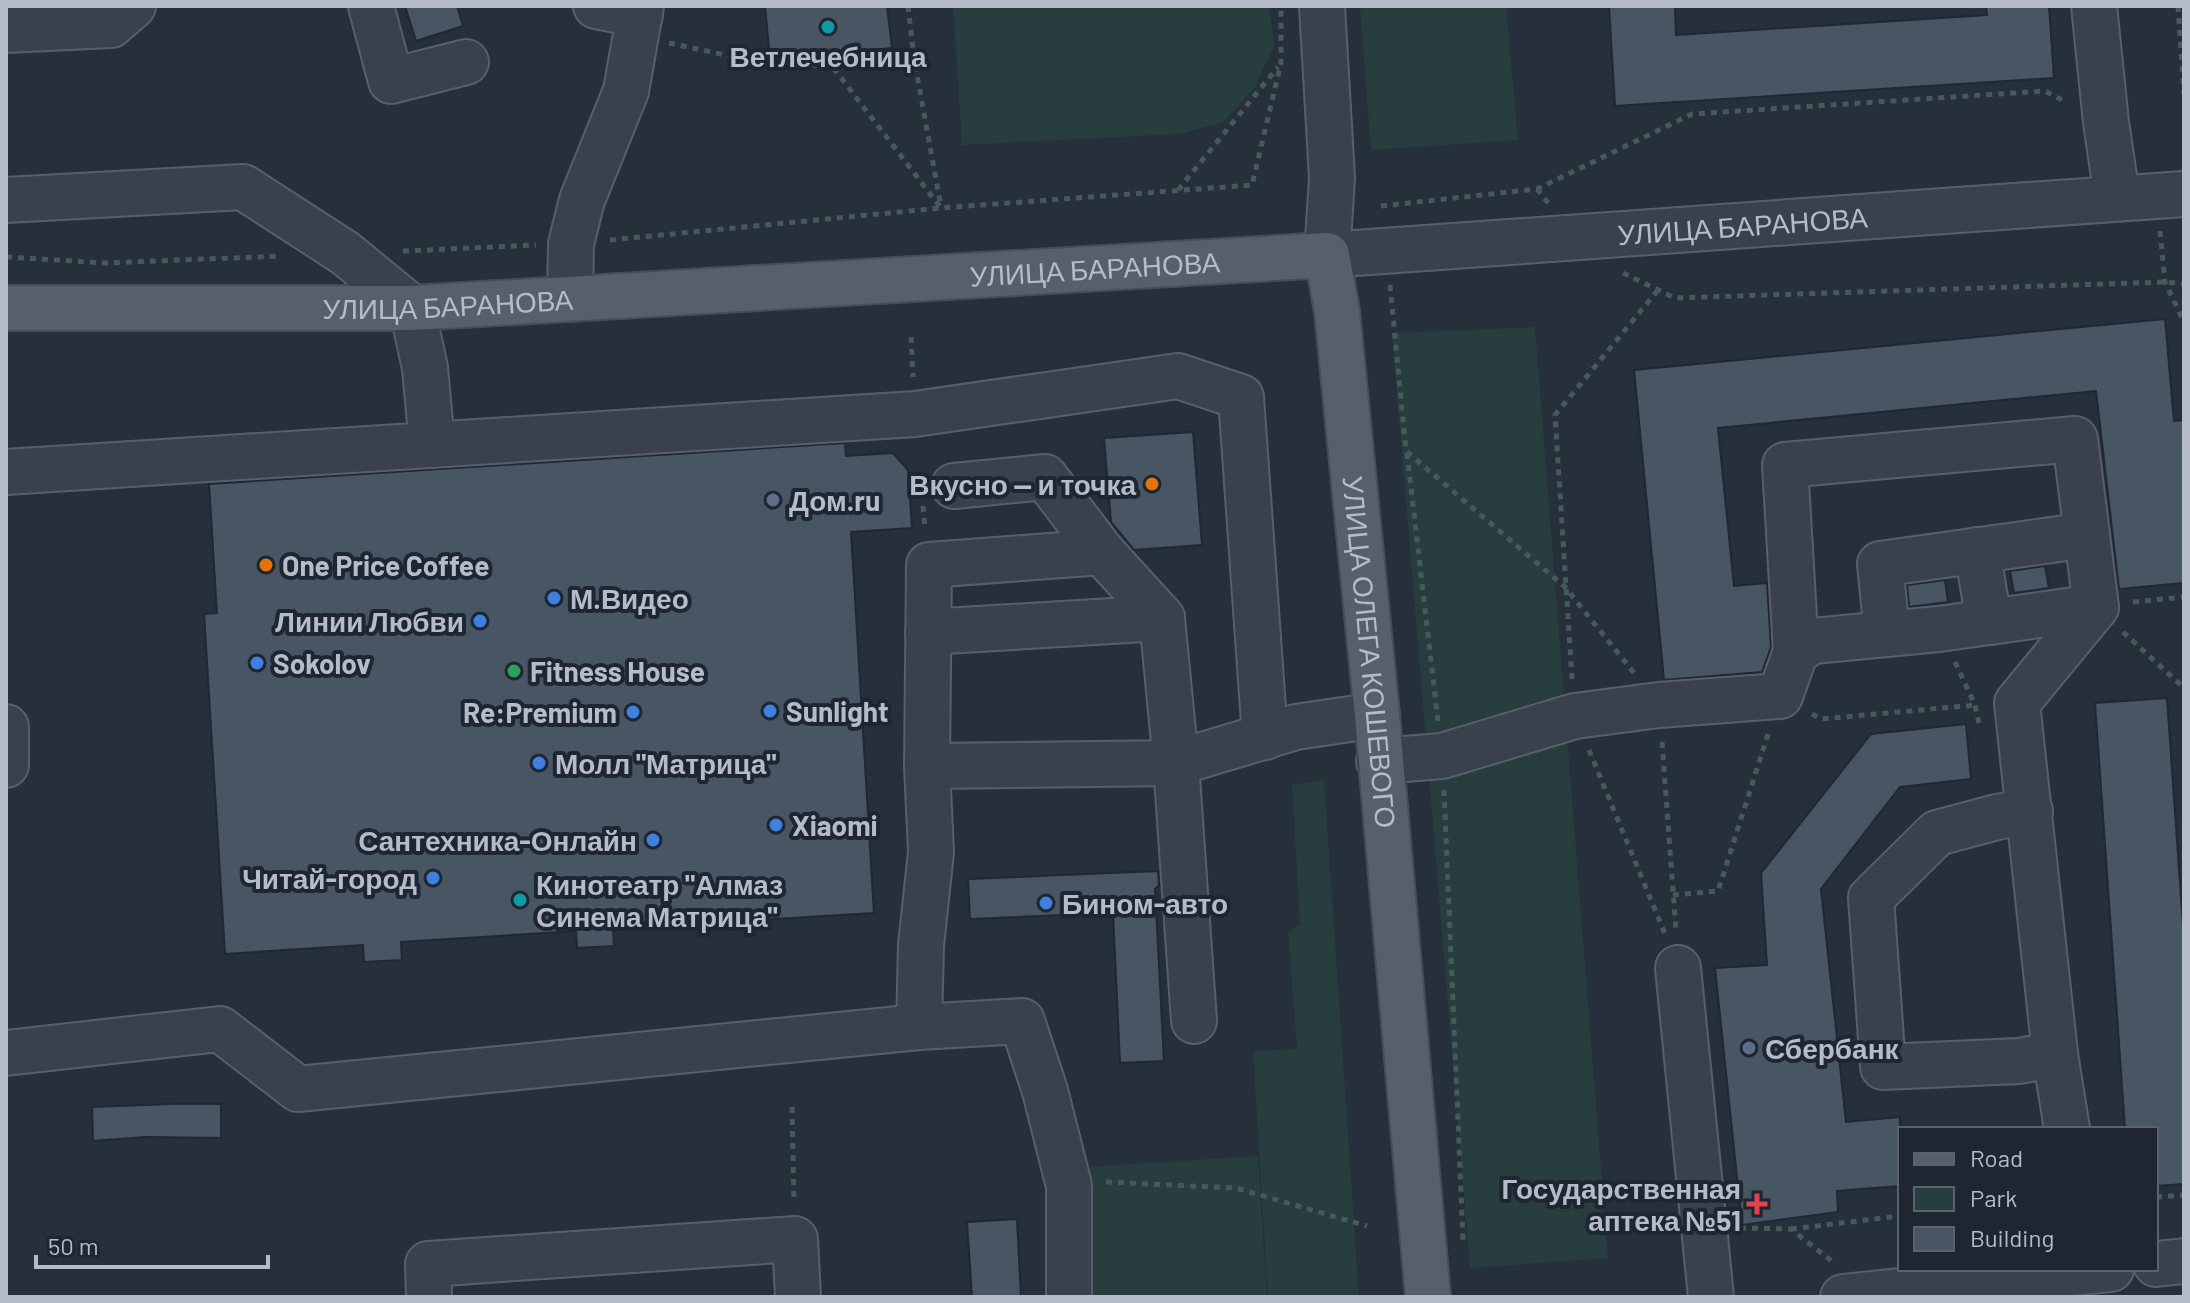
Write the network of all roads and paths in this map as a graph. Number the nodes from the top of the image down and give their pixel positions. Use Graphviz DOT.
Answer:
graph roads {
  1 [pos="133,6"];
  2 [pos="371,6"];
  3 [pos="596,6"];
  4 [pos="908,6"];
  5 [pos="1281,6"];
  6 [pos="1322,6"];
  7 [pos="2094,6"];
  8 [pos="2178,6"];
  9 [pos="639,19"];
  10 [pos="6,30"];
  11 [pos="466,62"];
  12 [pos="1281,63"];
  13 [pos="2184,94"];
  14 [pos="2106,122"];
  15 [pos="1177,191"];
  16 [pos="2184,194"];
  17 [pos="2117,197"];
  18 [pos="6,200"];
  19 [pos="1381,206"];
  20 [pos="941,208"];
  21 [pos="571,244"];
  22 [pos="345,253"];
  23 [pos="1327,255"];
  24 [pos="281,256"];
  25 [pos="6,257"];
  26 [pos="1621,272"];
  27 [pos="1389,282"];
  28 [pos="2184,284"];
  29 [pos="1658,290"];
  30 [pos="570,299"];
  31 [pos="6,308"];
  32 [pos="412,308"];
  33 [pos="432,445"];
  34 [pos="1406,451"];
  35 [pos="6,472"];
  36 [pos="954,486"];
  37 [pos="2087,535"];
  38 [pos="1977,550"];
  39 [pos="1102,552"];
  40 [pos="1565,587"];
  41 [pos="2183,597"];
  42 [pos="2096,607"];
  43 [pos="2184,608"];
  44 [pos="1162,618"];
  45 [pos="1989,622"];
  46 [pos="928,632"];
  47 [pos="1887,634"];
  48 [pos="1796,651"];
  49 [pos="2184,688"];
  50 [pos="1780,696"];
  51 [pos="2017,703"];
  52 [pos="1659,705"];
  53 [pos="1377,715"];
  54 [pos="1575,716"];
  55 [pos="6,727"];
  56 [pos="1265,737"];
  57 [pos="1442,756"];
  58 [pos="1379,761"];
  59 [pos="1176,763"];
  60 [pos="6,765"];
  61 [pos="927,766"];
  62 [pos="2030,811"];
  63 [pos="1673,895"];
  64 [pos="1678,968"];
  65 [pos="1194,1021"];
  66 [pos="919,1027"];
  67 [pos="6,1053"];
  68 [pos="2055,1054"];
  69 [pos="792,1107"];
  70 [pos="2067,1127"];
  71 [pos="1069,1186"];
  72 [pos="2184,1195"];
  73 [pos="2158,1197"];
  74 [pos="1898,1216"];
  75 [pos="1367,1226"];
  76 [pos="1736,1228"];
  77 [pos="1791,1229"];
  78 [pos="795,1239"];
  79 [pos="1464,1249"];
  80 [pos="2184,1261"];
  81 [pos="2158,1264"];
  82 [pos="2090,1271"];
  83 [pos="2030,1287"];
  84 [pos="1858,1295"];
  85 [pos="429,1297"];
  86 [pos="798,1297"];
  87 [pos="1069,1297"];
  88 [pos="1428,1297"];
  89 [pos="1711,1297"];
  1 -- 10 [label="street"];
  2 -- 11 [label="street"];
  3 -- 9 [label="street"];
  4 -- 20 [label="path"];
  5 -- 12 [label="path"];
  6 -- 23 [label="street, УЛИЦА ОЛЕГА КОШЕВОГО"];
  7 -- 14 [label="street"];
  8 -- 13 [label="path"];
  9 -- 20 [label="path"];
  9 -- 21 [label="street"];
  12 -- 15 [label="path"];
  12 -- 15 [label="path"];
  14 -- 17 [label="street"];
  14 -- 19 [label="path"];
  15 -- 20 [label="path"];
  16 -- 17 [label="street, УЛИЦА БАРАНОВА"];
  17 -- 23 [label="street, УЛИЦА БАРАНОВА"];
  18 -- 22 [label="street"];
  20 -- 21 [label="path"];
  21 -- 22 [label="path"];
  21 -- 30 [label="street"];
  22 -- 32 [label="street"];
  23 -- 30 [label="main road, УЛИЦА БАРАНОВА"];
  23 -- 53 [label="main road, УЛИЦА ОЛЕГА КОШЕВОГО"];
  24 -- 25 [label="path"];
  26 -- 29 [label="path"];
  27 -- 34 [label="path"];
  28 -- 29 [label="path"];
  29 -- 40 [label="path"];
  30 -- 32 [label="main road, УЛИЦА БАРАНОВА"];
  31 -- 32 [label="main road, УЛИЦА БАРАНОВА"];
  32 -- 33 [label="street"];
  33 -- 35 [label="street"];
  33 -- 56 [label="street"];
  34 -- 40 [label="path"];
  34 -- 57 [label="path"];
  36 -- 39 [label="street"];
  37 -- 38 [label="street"];
  37 -- 42 [label="street"];
  37 -- 48 [label="street"];
  38 -- 45 [label="street"];
  38 -- 47 [label="street"];
  39 -- 44 [label="street"];
  39 -- 46 [label="street"];
  40 -- 52 [label="path"];
  40 -- 54 [label="path"];
  41 -- 42 [label="path"];
  41 -- 43 [label="path"];
  42 -- 45 [label="street"];
  42 -- 49 [label="path"];
  42 -- 51 [label="street"];
  44 -- 46 [label="street"];
  44 -- 59 [label="street"];
  45 -- 47 [label="street"];
  46 -- 61 [label="street"];
  47 -- 48 [label="street"];
  48 -- 50 [label="street"];
  50 -- 51 [label="path"];
  50 -- 52 [label="street"];
  50 -- 63 [label="path"];
  51 -- 62 [label="street"];
  52 -- 54 [label="street"];
  52 -- 63 [label="path"];
  53 -- 56 [label="street"];
  53 -- 58 [label="main road, УЛИЦА ОЛЕГА КОШЕВОГО"];
  54 -- 57 [label="street"];
  54 -- 64 [label="path"];
  55 -- 60 [label="street"];
  56 -- 59 [label="street"];
  57 -- 58 [label="street"];
  57 -- 79 [label="path"];
  58 -- 88 [label="main road, УЛИЦА ОЛЕГА КОШЕВОГО"];
  59 -- 61 [label="street"];
  59 -- 65 [label="street"];
  61 -- 66 [label="street"];
  62 -- 68 [label="street"];
  62 -- 68 [label="street"];
  63 -- 64 [label="path"];
  64 -- 89 [label="street"];
  66 -- 67 [label="street"];
  66 -- 71 [label="street"];
  68 -- 70 [label="street"];
  69 -- 78 [label="path"];
  71 -- 75 [label="path"];
  71 -- 87 [label="street"];
  72 -- 73 [label="path"];
  74 -- 77 [label="path"];
  76 -- 77 [label="path"];
  77 -- 84 [label="path"];
  78 -- 85 [label="street"];
  78 -- 86 [label="street"];
  80 -- 81 [label="street"];
  82 -- 83 [label="street"];
  83 -- 84 [label="street"];
}
